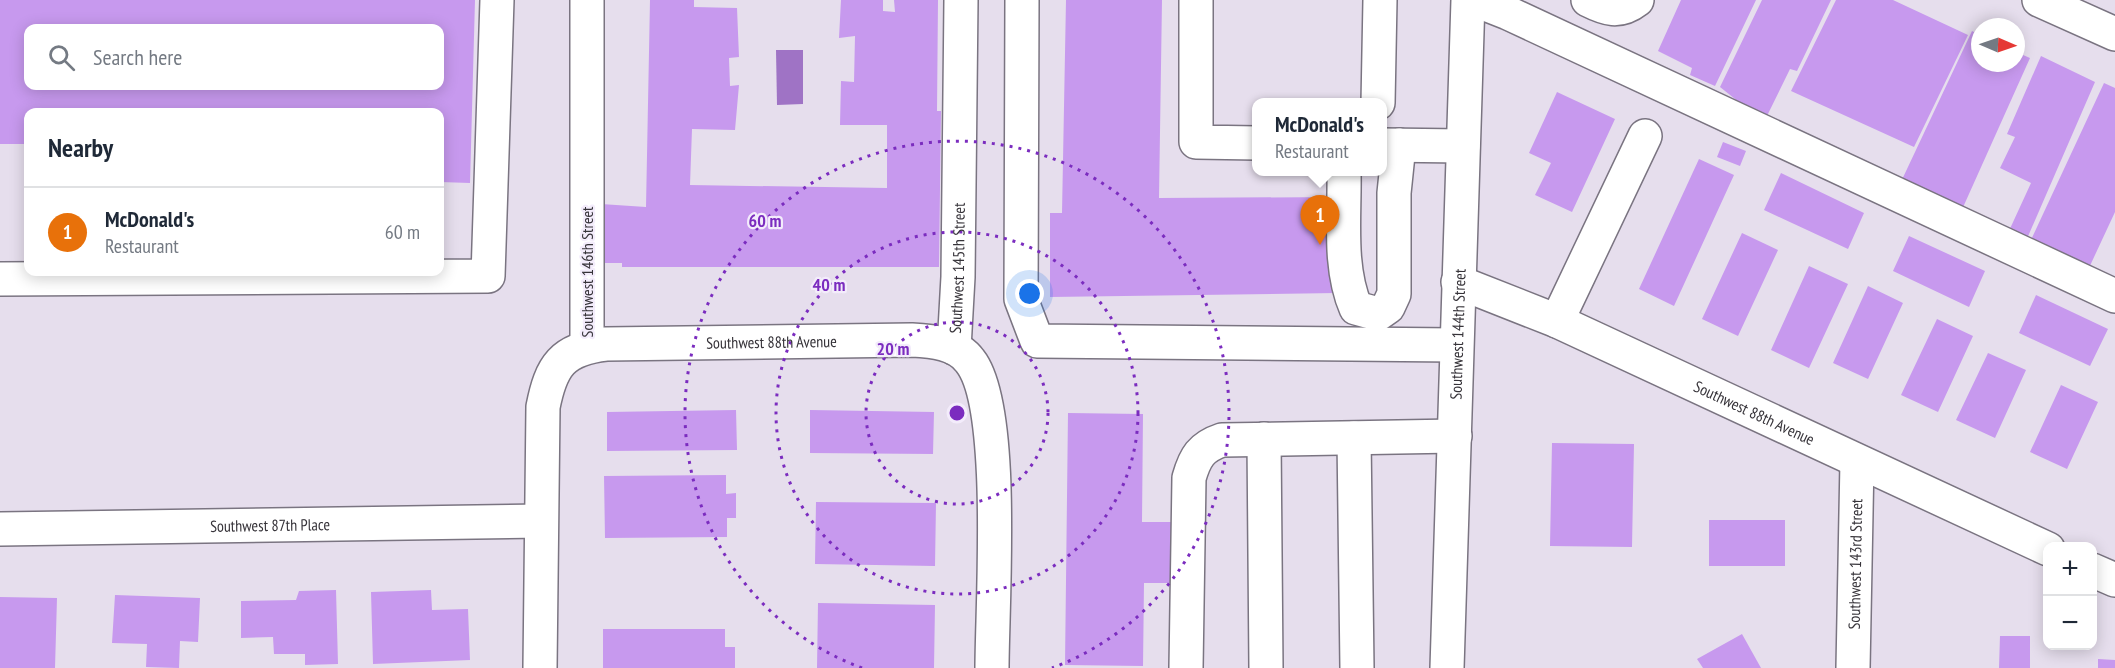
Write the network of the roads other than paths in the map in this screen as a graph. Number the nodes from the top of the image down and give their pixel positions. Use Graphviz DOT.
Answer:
graph roads {
  1 [pos="497,0"];
  2 [pos="587,0"];
  3 [pos="961,0"];
  4 [pos="1022,0"];
  5 [pos="1196,0"];
  6 [pos="1380,0"];
  7 [pos="1467,0"];
  8 [pos="1474,0"];
  9 [pos="1588,0"];
  10 [pos="1637,0"];
  11 [pos="2039,0"];
  12 [pos="2115,34"];
  13 [pos="1378,98"];
  14 [pos="1645,136"];
  15 [pos="1252,143"];
  16 [pos="1391,145"];
  17 [pos="1463,146"];
  18 [pos="1344,176"];
  19 [pos="0,279"];
  20 [pos="1458,282"];
  21 [pos="2115,296"];
  22 [pos="1557,321"];
  23 [pos="1456,345"];
  24 [pos="587,346"];
  25 [pos="954,348"];
  26 [pos="1455,436"];
  27 [pos="1354,438"];
  28 [pos="1264,439"];
  29 [pos="1857,461"];
  30 [pos="541,521"];
  31 [pos="0,529"];
  32 [pos="2043,547"];
  33 [pos="2097,572"];
  34 [pos="2115,580"];
  35 [pos="540,668"];
  36 [pos="992,668"];
  37 [pos="1186,668"];
  38 [pos="1266,668"];
  39 [pos="1357,668"];
  40 [pos="1447,668"];
  41 [pos="1853,668"];
  1 -- 19 [label="street"];
  2 -- 24 [label="street, Southwest 146th Street"];
  3 -- 25 [label="street, Southwest 145th Street"];
  4 -- 23 [label="street"];
  5 -- 15 [label="street"];
  6 -- 13 [label="street"];
  7 -- 17 [label="street, Southwest 144th Street"];
  8 -- 21 [label="street"];
  9 -- 10 [label="street"];
  11 -- 12 [label="street"];
  14 -- 22 [label="street"];
  16 -- 17 [label="street"];
  16 -- 18 [label="street"];
  17 -- 20 [label="street, Southwest 144th Street"];
  20 -- 22 [label="street, Southwest 88th Avenue"];
  20 -- 23 [label="street, Southwest 144th Street"];
  22 -- 29 [label="street, Southwest 88th Avenue"];
  23 -- 26 [label="street, Southwest 144th Street"];
  24 -- 25 [label="street, Southwest 88th Avenue"];
  24 -- 30 [label="street, Southwest 146th Street"];
  25 -- 36 [label="street, Southwest 145th Street"];
  26 -- 27 [label="street"];
  26 -- 40 [label="street, Southwest 144th Street"];
  27 -- 28 [label="street"];
  27 -- 39 [label="street"];
  28 -- 37 [label="street"];
  28 -- 38 [label="street"];
  29 -- 32 [label="street, Southwest 88th Avenue"];
  29 -- 41 [label="street, Southwest 143rd Street"];
  30 -- 31 [label="street, Southwest 87th Place"];
  30 -- 35 [label="street, Southwest 146th Street"];
  33 -- 34 [label="street"];
}
